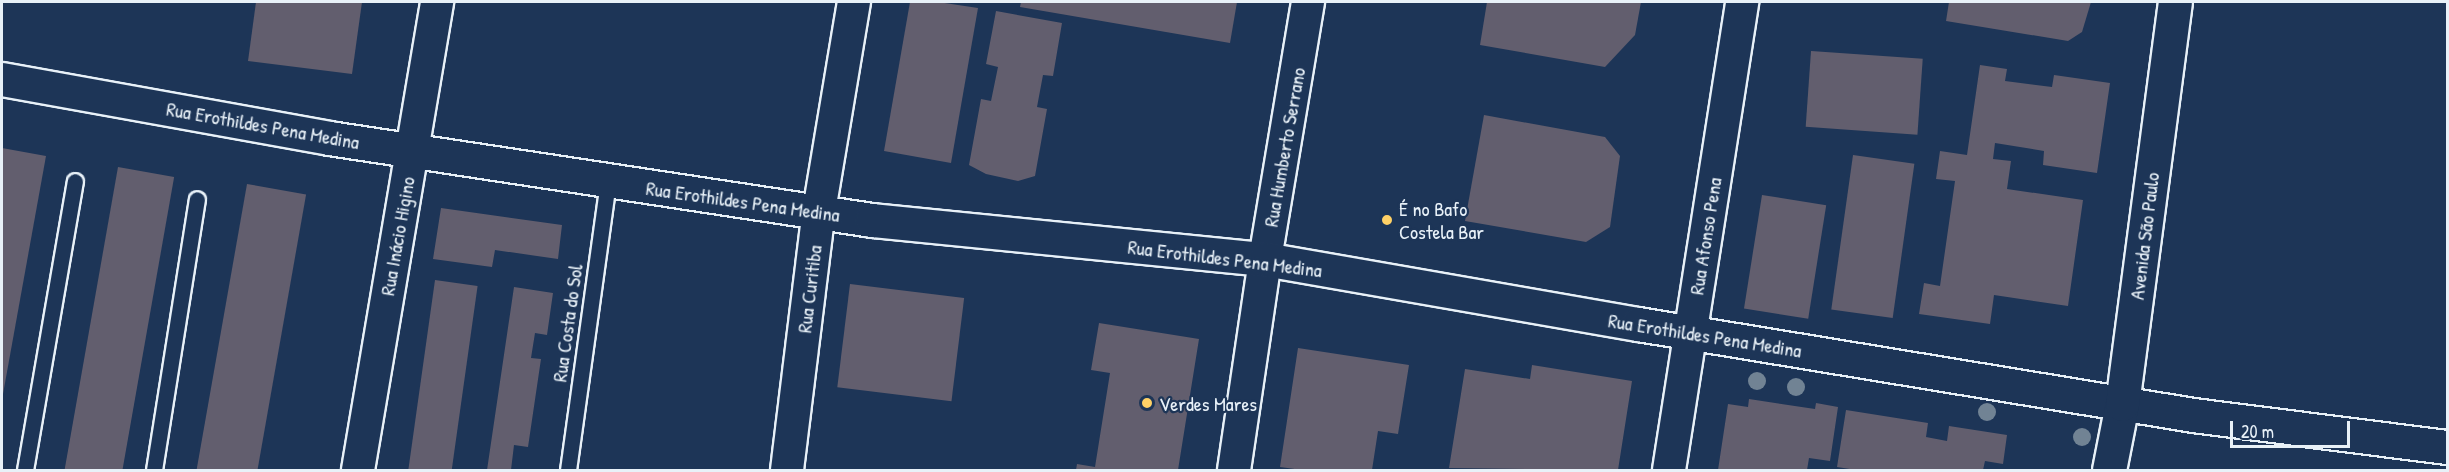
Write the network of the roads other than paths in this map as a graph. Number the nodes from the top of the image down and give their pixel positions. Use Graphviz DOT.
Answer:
graph roads {
  1 [pos="437,2"];
  2 [pos="854,2"];
  3 [pos="1308,2"];
  4 [pos="1742,2"];
  5 [pos="2175,2"];
  6 [pos="2,79"];
  7 [pos="412,150"];
  8 [pos="75,181"];
  9 [pos="608,181"];
  10 [pos="197,199"];
  11 [pos="819,211"];
  12 [pos="1265,259"];
  13 [pos="1690,333"];
  14 [pos="2122,404"];
  15 [pos="2448,447"];
  16 [pos="25,471"];
  17 [pos="154,471"];
  18 [pos="358,471"];
  19 [pos="567,471"];
  20 [pos="787,471"];
  21 [pos="1234,471"];
  22 [pos="1669,471"];
  23 [pos="2109,471"];
  1 -- 7 [label="street, Rua Inácio Higino"];
  2 -- 11 [label="street, Rua Curitiba"];
  3 -- 12 [label="street, Rua Humberto Serrano"];
  4 -- 13 [label="street, Rua Afonso Pena"];
  5 -- 14 [label="street, Avenida São Paulo"];
  6 -- 7 [label="street, Rua Erothildes Pena Medina"];
  7 -- 9 [label="street, Rua Erothildes Pena Medina"];
  7 -- 18 [label="street, Rua Inácio Higino"];
  8 -- 16 [label="lane"];
  9 -- 11 [label="street, Rua Erothildes Pena Medina"];
  9 -- 19 [label="lane, Rua Costa do Sol"];
  10 -- 17 [label="lane"];
  11 -- 12 [label="street, Rua Erothildes Pena Medina"];
  11 -- 20 [label="street, Rua Curitiba"];
  12 -- 13 [label="street, Rua Erothildes Pena Medina"];
  12 -- 21 [label="street, Rua Humberto Serrano"];
  13 -- 14 [label="street, Rua Erothildes Pena Medina"];
  13 -- 22 [label="street, Rua Afonso Pena"];
  14 -- 15 [label="street, Rua Erothildes Pena Medina"];
  14 -- 23 [label="street, Avenida São Paulo"];
}
